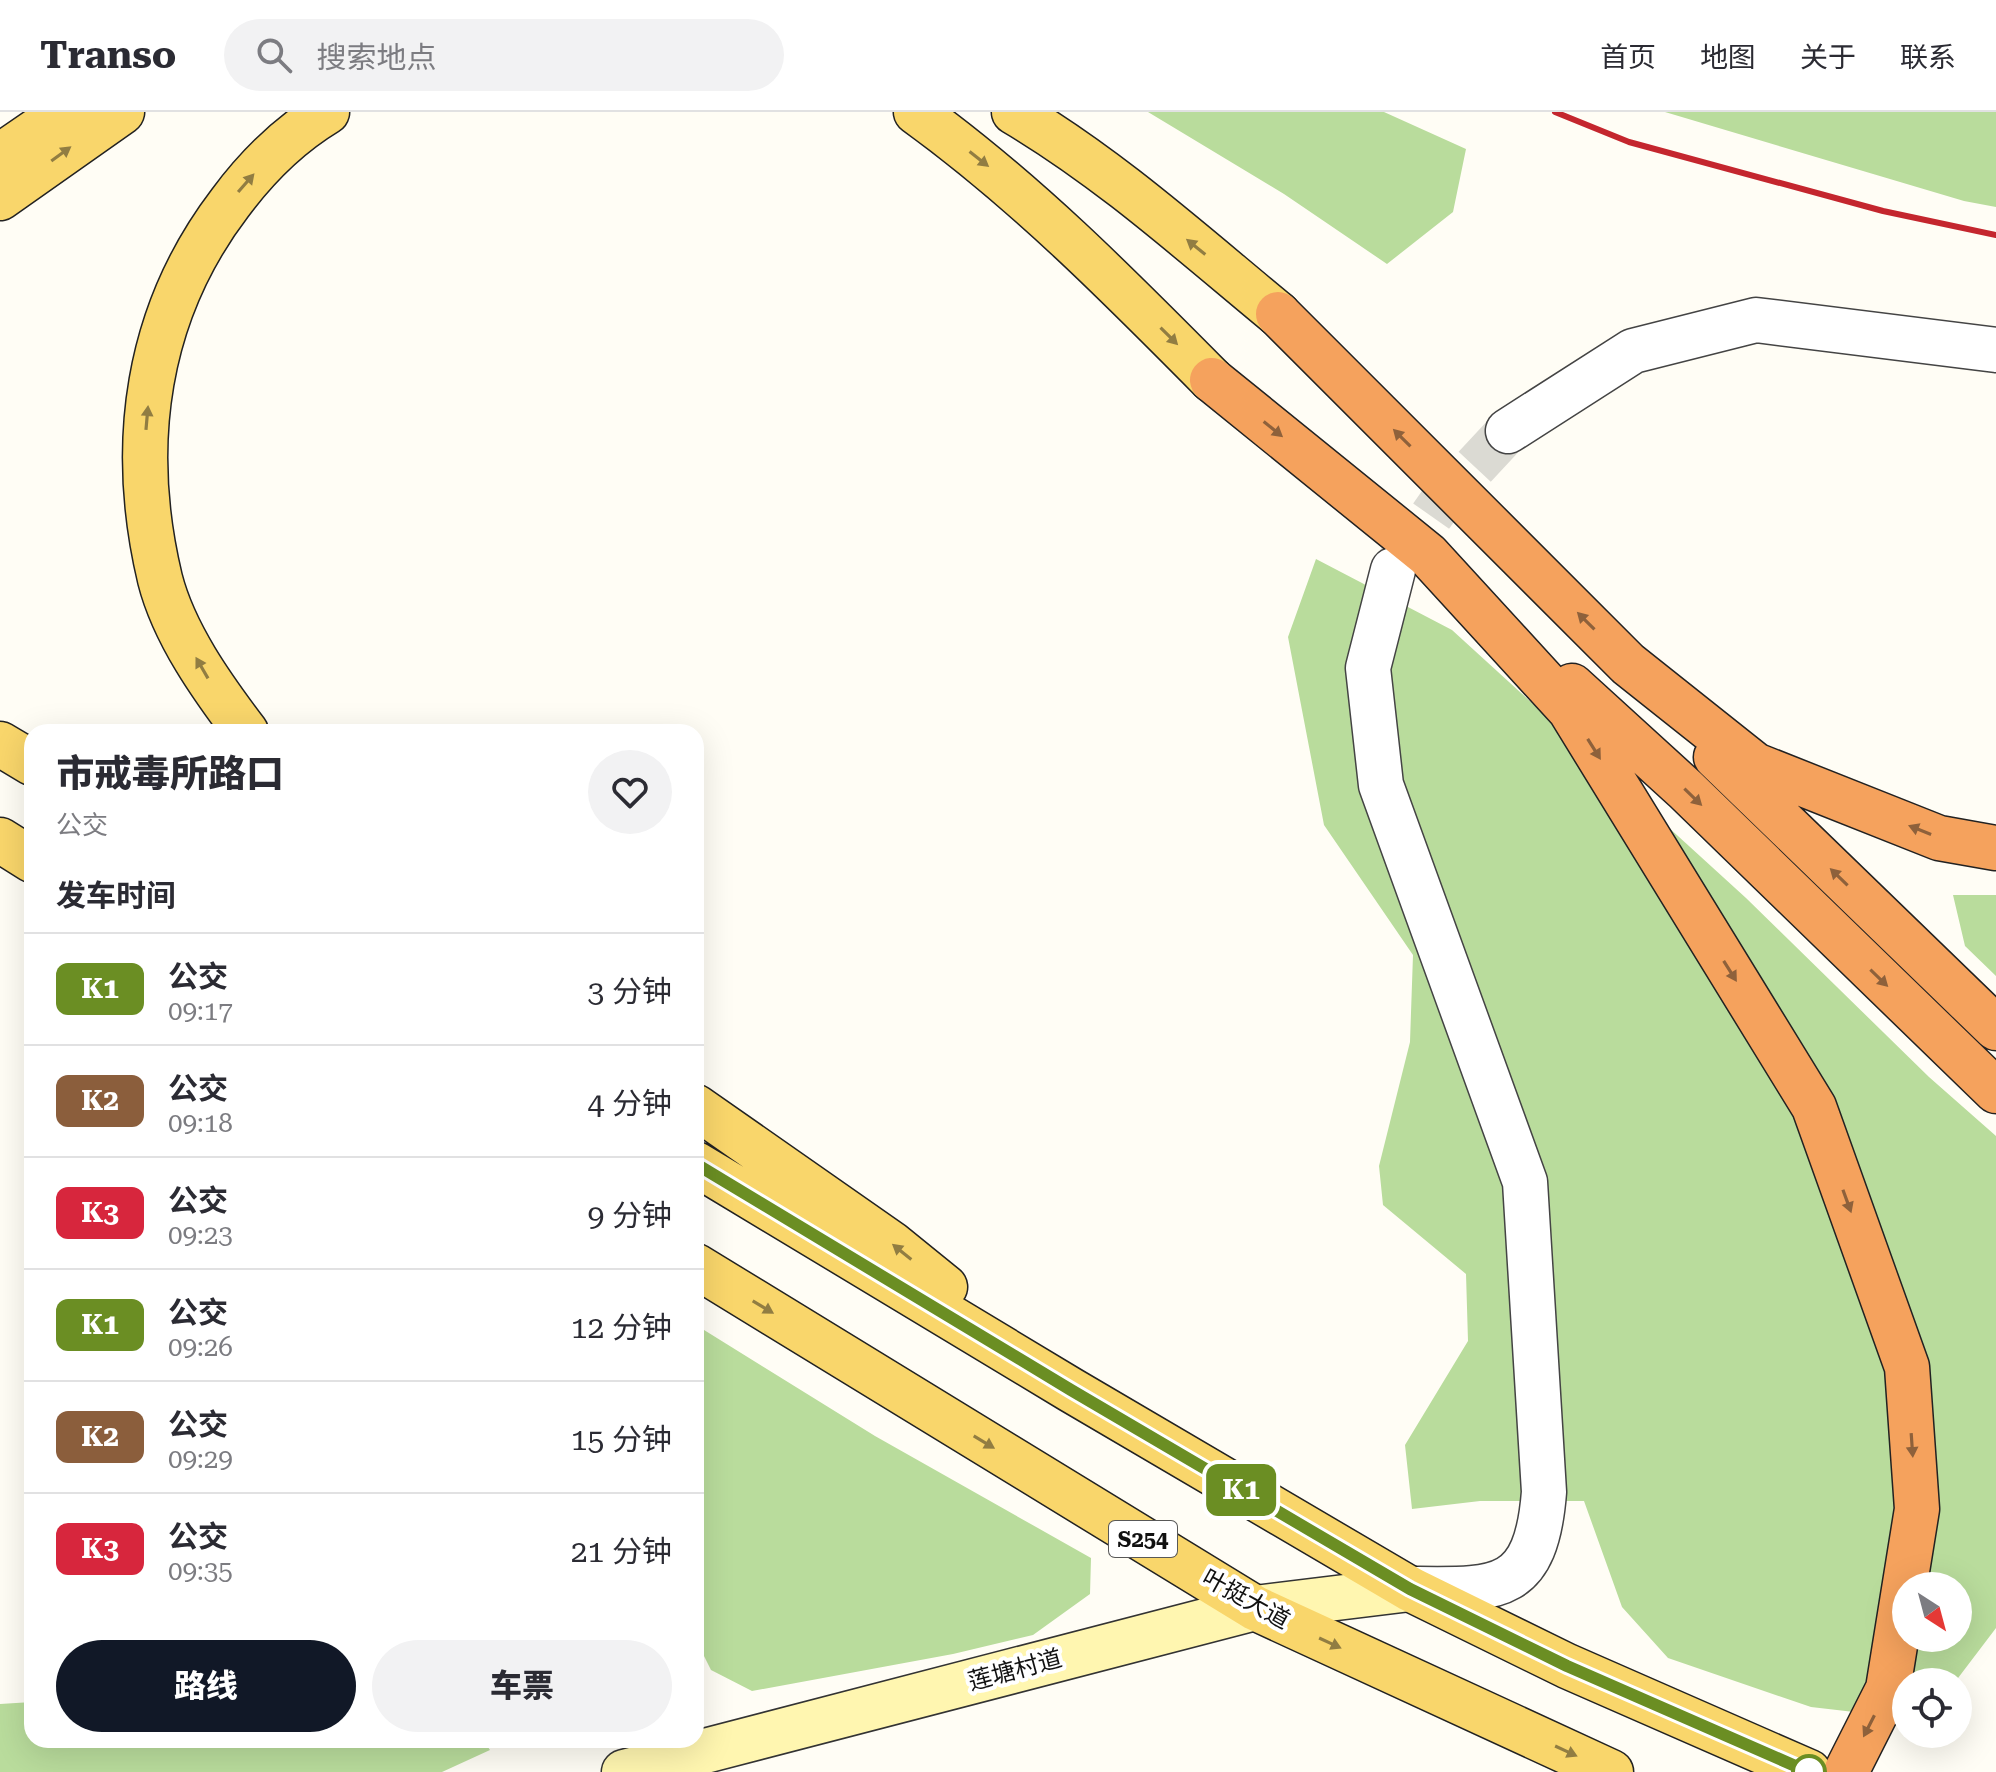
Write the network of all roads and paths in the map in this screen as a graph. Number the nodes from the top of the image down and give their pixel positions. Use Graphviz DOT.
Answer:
graph roads {
  1 [pos="64,112"];
  2 [pos="122,112"];
  3 [pos="327,112"];
  4 [pos="916,112"];
  5 [pos="1014,112"];
  6 [pos="0,156"];
  7 [pos="0,198"];
  8 [pos="1278,314"];
  9 [pos="1996,350"];
  10 [pos="1212,380"];
  11 [pos="1508,431"];
  12 [pos="1410,562"];
  13 [pos="1628,664"];
  14 [pos="240,724"];
  15 [pos="0,744"];
  16 [pos="24,758"];
  17 [pos="0,840"];
  18 [pos="1996,848"];
  19 [pos="24,855"];
  20 [pos="1996,1028"];
  21 [pos="1996,1091"];
  22 [pos="704,1113"];
  23 [pos="704,1169"];
  24 [pos="704,1271"];
  25 [pos="1071,1390"];
  26 [pos="1410,1589"];
  27 [pos="1255,1608"];
  28 [pos="624,1772"];
  29 [pos="1611,1772"];
  30 [pos="1809,1772"];
  31 [pos="1846,1772"];
  1 -- 6 [label="main road"];
  7 -- 2 [label="main road, one-way"];
  14 -- 3 [label="main road, one-way"];
  4 -- 10 [label="main road, one-way"];
  8 -- 5 [label="main road, one-way"];
  13 -- 8 [label="highway, one-way"];
  9 -- 11 [label="street"];
  10 -- 12 [label="highway, one-way"];
  12 -- 21 [label="highway, one-way"];
  12 -- 26 [label="street"];
  12 -- 31 [label="highway, one-way"];
  18 -- 13 [label="highway, one-way"];
  20 -- 13 [label="highway, one-way"];
  15 -- 16 [label="main road"];
  17 -- 19 [label="main road"];
  25 -- 22 [label="main road, one-way"];
  23 -- 25 [label="main road"];
  24 -- 27 [label="main road, 叶挺大道 / S254, one-way"];
  25 -- 26 [label="main road"];
  26 -- 27 [label="main road, 莲塘村道"];
  26 -- 30 [label="main road"];
  27 -- 28 [label="main road, 莲塘村道"];
  27 -- 29 [label="main road, 叶挺大道 / S254, one-way"];
}
